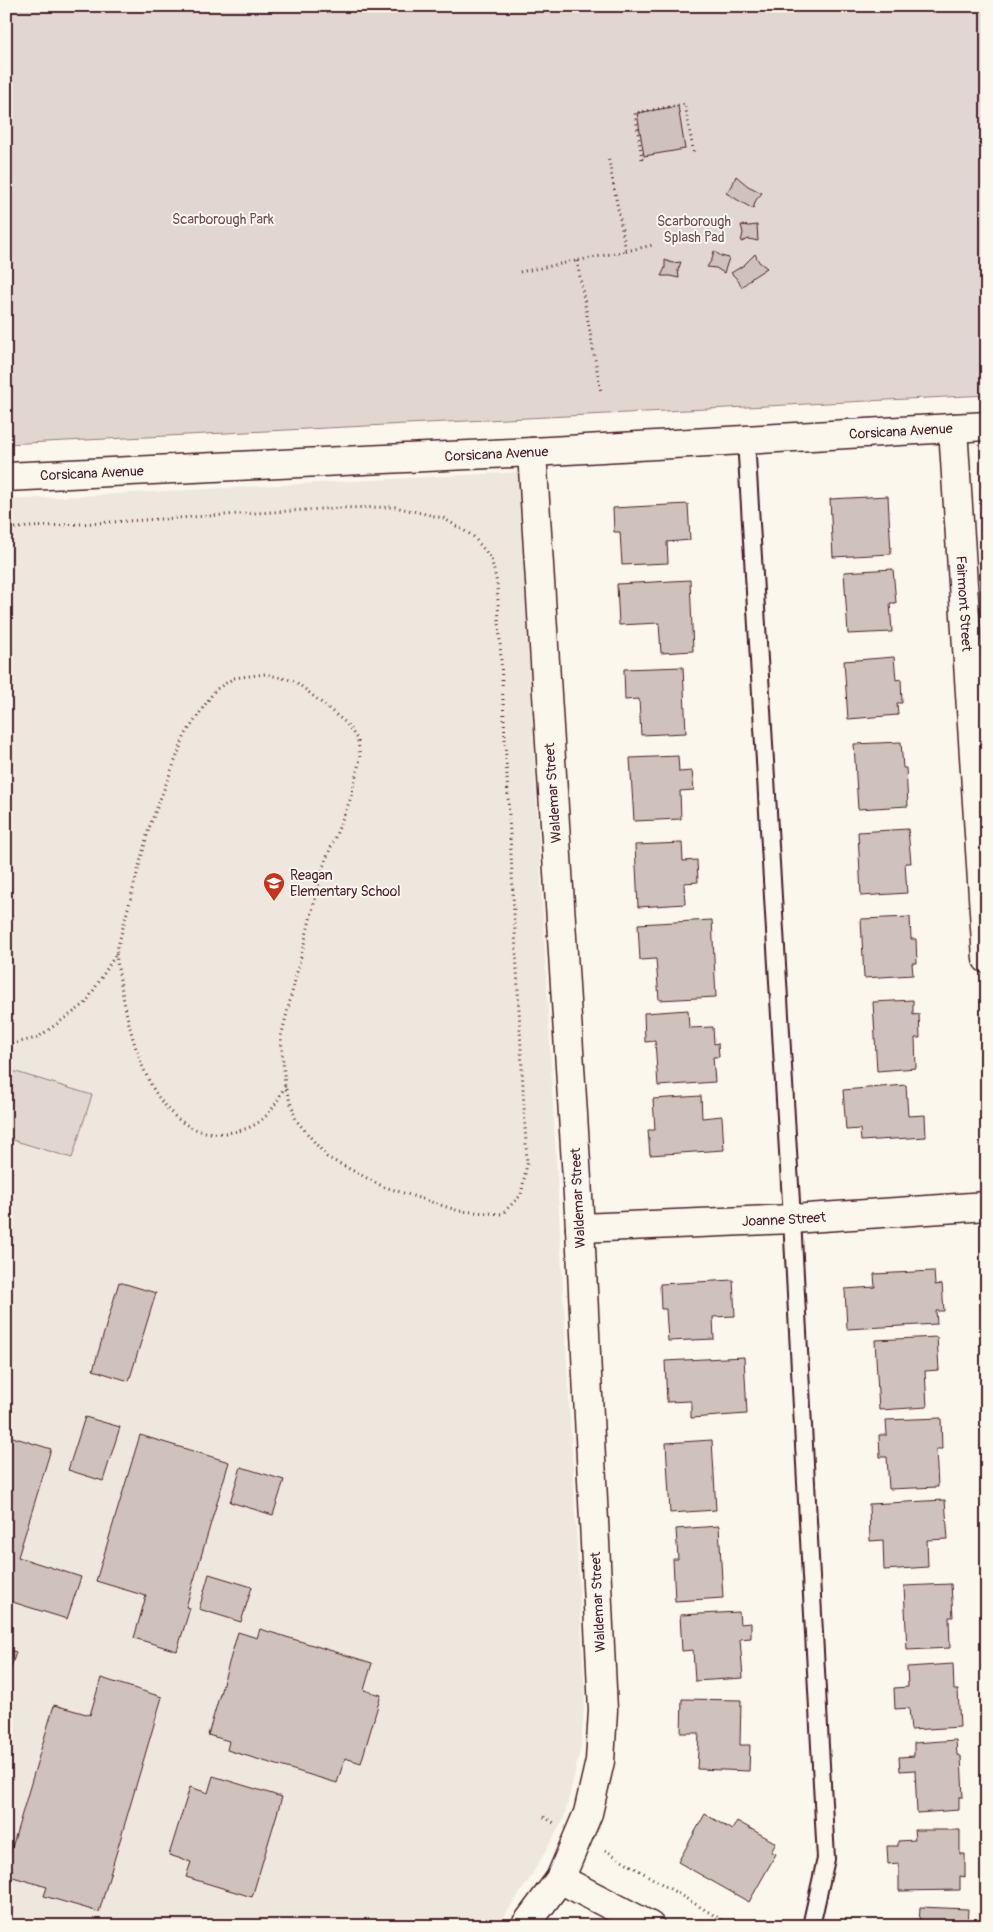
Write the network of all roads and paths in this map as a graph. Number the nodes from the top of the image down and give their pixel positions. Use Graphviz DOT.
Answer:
graph roads {
  1 [pos="694,155"];
  2 [pos="608,156"];
  3 [pos="642,159"];
  4 [pos="653,245"];
  5 [pos="626,251"];
  6 [pos="577,261"];
  7 [pos="520,272"];
  8 [pos="601,392"];
  9 [pos="987,426"];
  10 [pos="953,428"];
  11 [pos="746,439"];
  12 [pos="532,452"];
  13 [pos="6,477"];
  14 [pos="6,532"];
  15 [pos="116,954"];
  16 [pos="987,960"];
  17 [pos="6,1045"];
  18 [pos="285,1086"];
  19 [pos="987,1206"];
  20 [pos="792,1219"];
  21 [pos="580,1228"];
  22 [pos="544,1817"];
  23 [pos="554,1823"];
  24 [pos="605,1850"];
  25 [pos="560,1879"];
  26 [pos="525,1926"];
  27 [pos="650,1926"];
  28 [pos="732,1926"];
  29 [pos="811,1926"];
  1 -- 3 [label="path"];
  2 -- 5 [label="path"];
  4 -- 5 [label="path"];
  5 -- 6 [label="path"];
  6 -- 7 [label="path"];
  6 -- 8 [label="path"];
  9 -- 10 [label="street, Corsicana Avenue"];
  10 -- 11 [label="street, Corsicana Avenue"];
  10 -- 16 [label="street, Fairmont Street"];
  11 -- 12 [label="street, Corsicana Avenue"];
  11 -- 20 [label="lane"];
  12 -- 13 [label="street, Corsicana Avenue"];
  12 -- 21 [label="street, Waldemar Street"];
  14 -- 18 [label="path"];
  15 -- 17 [label="path"];
  15 -- 18 [label="path"];
  15 -- 18 [label="path"];
  19 -- 20 [label="street, Joanne Street"];
  20 -- 21 [label="street, Joanne Street"];
  20 -- 29 [label="lane"];
  21 -- 25 [label="street, Waldemar Street"];
  22 -- 23 [label="path"];
  24 -- 28 [label="path"];
  25 -- 26 [label="street, Waldemar Street"];
  25 -- 27 [label="street"];
}
